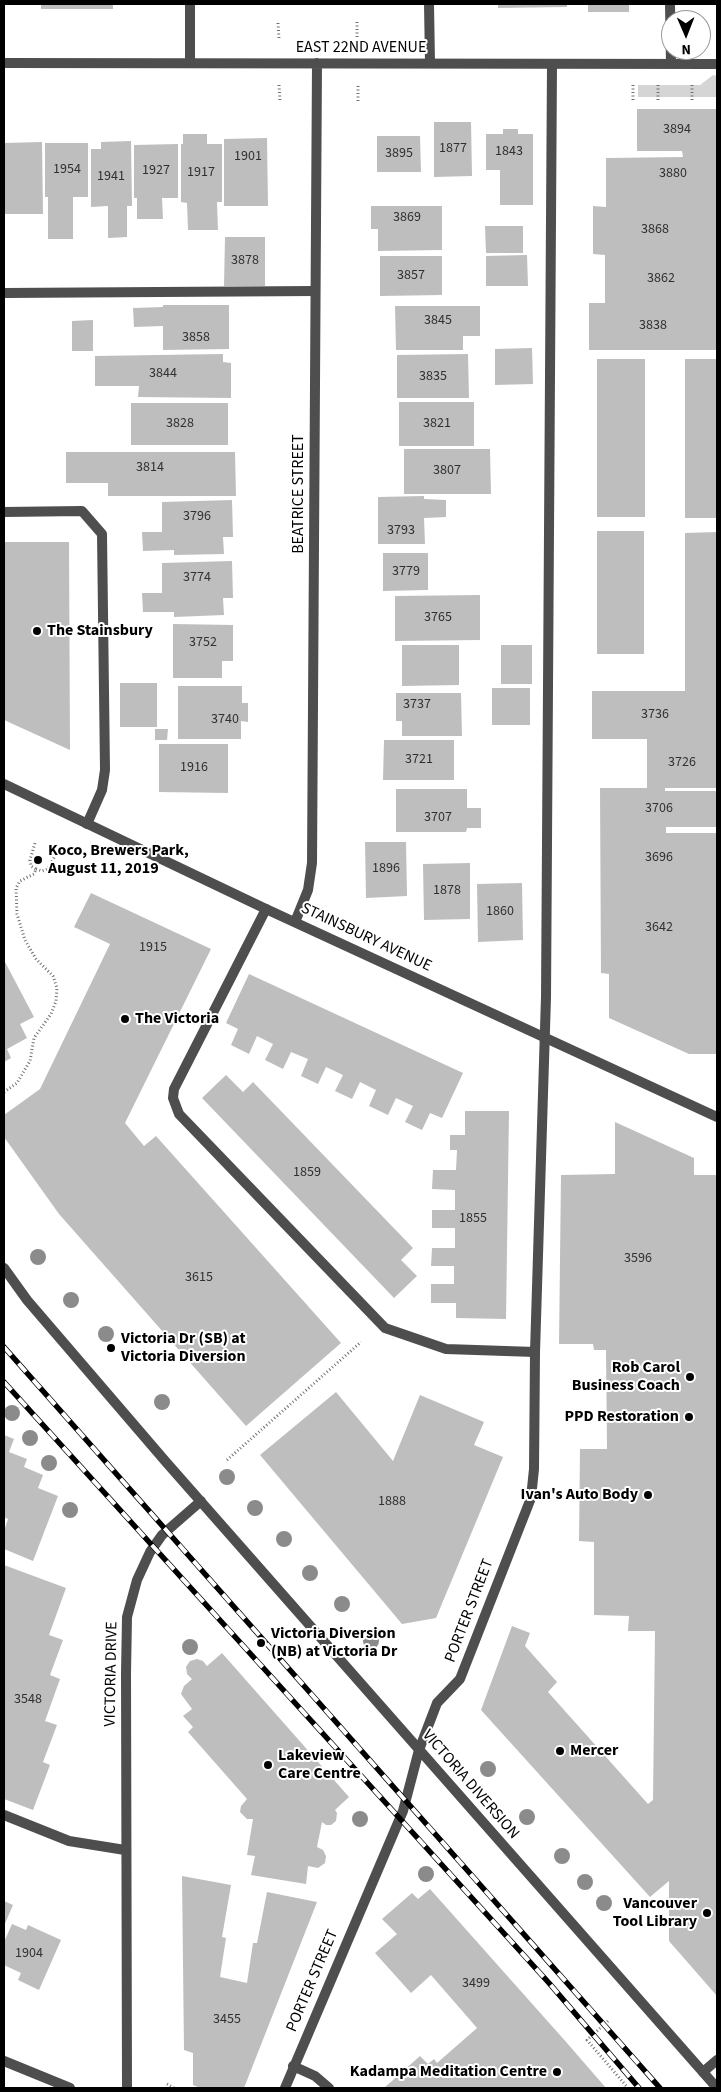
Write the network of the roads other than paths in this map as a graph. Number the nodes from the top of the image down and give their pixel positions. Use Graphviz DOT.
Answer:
graph roads {
  1 [pos="190,4"];
  2 [pos="429,4"];
  3 [pos="670,4"];
  4 [pos="4,63"];
  5 [pos="190,63"];
  6 [pos="317,63"];
  7 [pos="430,63"];
  8 [pos="552,64"];
  9 [pos="671,64"];
  10 [pos="717,64"];
  11 [pos="315,291"];
  12 [pos="4,293"];
  13 [pos="4,512"];
  14 [pos="4,784"];
  15 [pos="87,824"];
  16 [pos="266,909"];
  17 [pos="295,922"];
  18 [pos="544,1037"];
  19 [pos="717,1117"];
  20 [pos="4,1268"];
  21 [pos="535,1352"];
  22 [pos="201,1501"];
  23 [pos="419,1750"];
  24 [pos="4,1815"];
  25 [pos="126,1850"];
  26 [pos="717,2060"];
  27 [pos="4,2061"];
  28 [pos="293,2066"];
  29 [pos="703,2072"];
  30 [pos="70,2088"];
  31 [pos="127,2088"];
  32 [pos="285,2088"];
  33 [pos="329,2088"];
  34 [pos="717,2088"];
  1 -- 5 [label="street"];
  2 -- 7 [label="street"];
  3 -- 9 [label="street"];
  4 -- 5 [label="street, EAST 22ND AVENUE"];
  5 -- 6 [label="street, EAST 22ND AVENUE"];
  6 -- 7 [label="street, EAST 22ND AVENUE"];
  6 -- 11 [label="street, BEATRICE STREET"];
  7 -- 8 [label="street, EAST 22ND AVENUE"];
  8 -- 9 [label="street, EAST 22ND AVENUE"];
  8 -- 18 [label="street, PORTER STREET"];
  9 -- 10 [label="street, EAST 22ND AVENUE"];
  11 -- 12 [label="street"];
  11 -- 17 [label="street, BEATRICE STREET"];
  13 -- 15 [label="street"];
  14 -- 15 [label="street, STAINSBURY AVENUE"];
  15 -- 16 [label="street, STAINSBURY AVENUE"];
  16 -- 17 [label="street, STAINSBURY AVENUE"];
  16 -- 21 [label="street"];
  17 -- 18 [label="street, STAINSBURY AVENUE"];
  18 -- 19 [label="street, STAINSBURY AVENUE"];
  18 -- 21 [label="street, PORTER STREET"];
  20 -- 22 [label="street"];
  21 -- 23 [label="street, PORTER STREET"];
  22 -- 23 [label="street, VICTORIA DIVERSION"];
  22 -- 25 [label="street, VICTORIA DRIVE"];
  23 -- 28 [label="street, PORTER STREET"];
  23 -- 29 [label="street, VICTORIA DIVERSION"];
  24 -- 25 [label="street"];
  25 -- 31 [label="street, VICTORIA DRIVE"];
  26 -- 29 [label="street"];
  27 -- 30 [label="street"];
  28 -- 32 [label="street, PORTER STREET"];
  28 -- 33 [label="street"];
  29 -- 34 [label="street, VICTORIA DIVERSION"];
}
